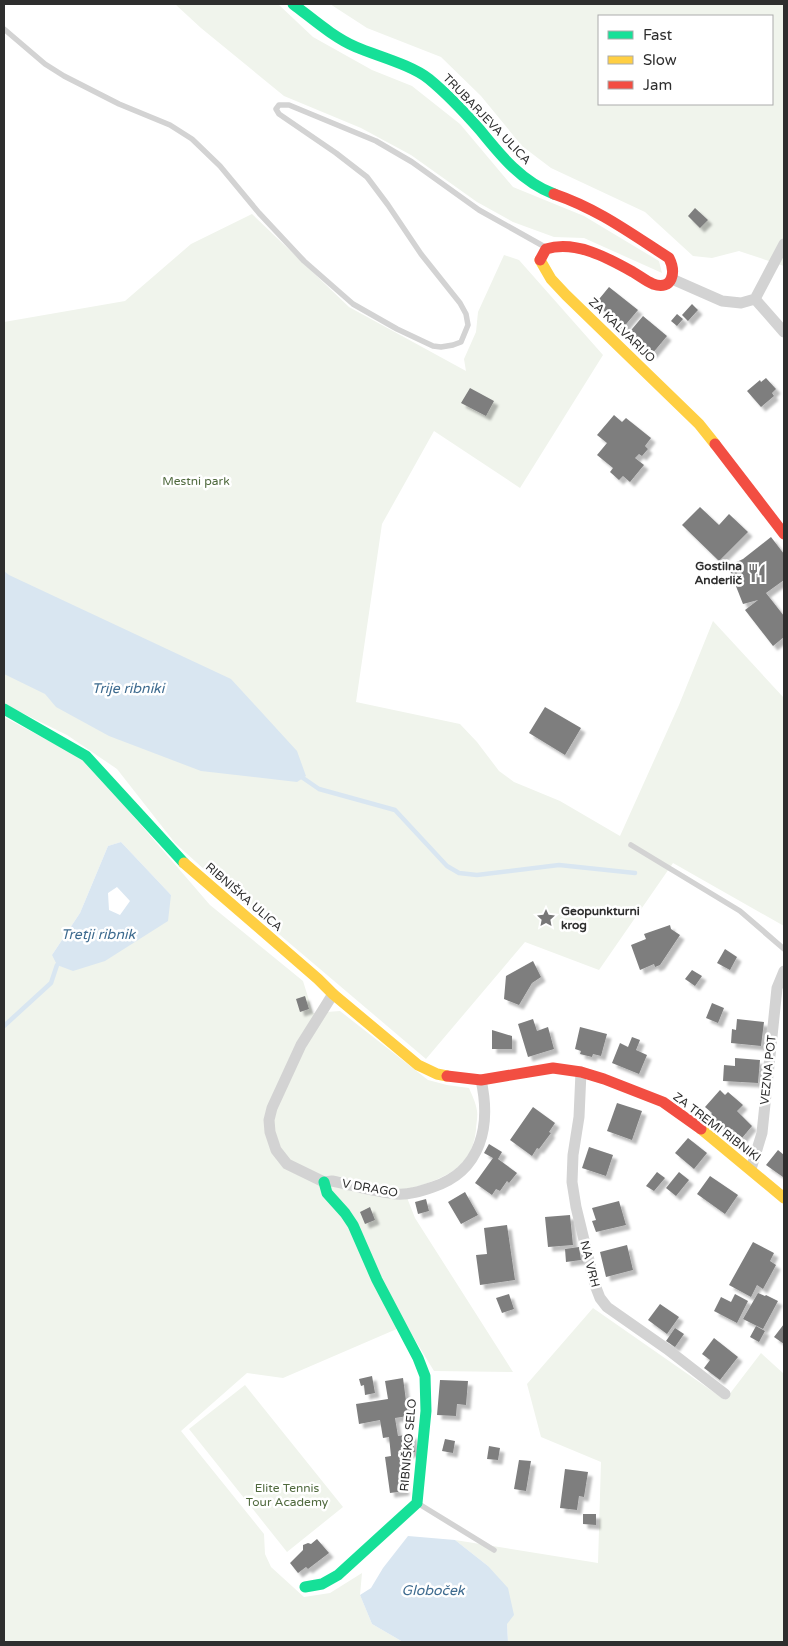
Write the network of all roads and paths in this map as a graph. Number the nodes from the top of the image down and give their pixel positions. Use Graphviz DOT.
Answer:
graph roads {
  1 [pos="293,4"];
  2 [pos="4,29"];
  3 [pos="784,244"];
  4 [pos="547,248"];
  5 [pos="672,279"];
  6 [pos="755,299"];
  7 [pos="784,332"];
  8 [pos="784,534"];
  9 [pos="4,709"];
  10 [pos="631,845"];
  11 [pos="784,949"];
  12 [pos="784,971"];
  13 [pos="333,994"];
  14 [pos="581,1072"];
  15 [pos="481,1080"];
  16 [pos="751,1169"];
  17 [pos="324,1182"];
  18 [pos="784,1198"];
  19 [pos="725,1394"];
  20 [pos="417,1503"];
  21 [pos="494,1550"];
  22 [pos="304,1586"];
  1 -- 5 [label="street, TRUBARJEVA ULICA"];
  2 -- 4 [label="lane"];
  3 -- 6 [label="street"];
  4 -- 5 [label="street"];
  4 -- 8 [label="street, ZA KALVARIJO"];
  5 -- 6 [label="street"];
  6 -- 7 [label="street"];
  9 -- 13 [label="street, RIBNIŠKA ULICA"];
  10 -- 11 [label="lane"];
  12 -- 16 [label="street, VEZNA POT"];
  13 -- 15 [label="street, RIBNIŠKA ULICA"];
  13 -- 17 [label="street"];
  14 -- 15 [label="street, ZA TREMI RIBNIKI"];
  14 -- 16 [label="street, ZA TREMI RIBNIKI"];
  14 -- 19 [label="street, NA VRH"];
  15 -- 17 [label="street, V DRAGO"];
  16 -- 18 [label="street, ZA TREMI RIBNIKI"];
  17 -- 20 [label="street, RIBNIŠKO SELO"];
  20 -- 21 [label="lane"];
  20 -- 22 [label="street, RIBNIŠKO SELO"];
}
